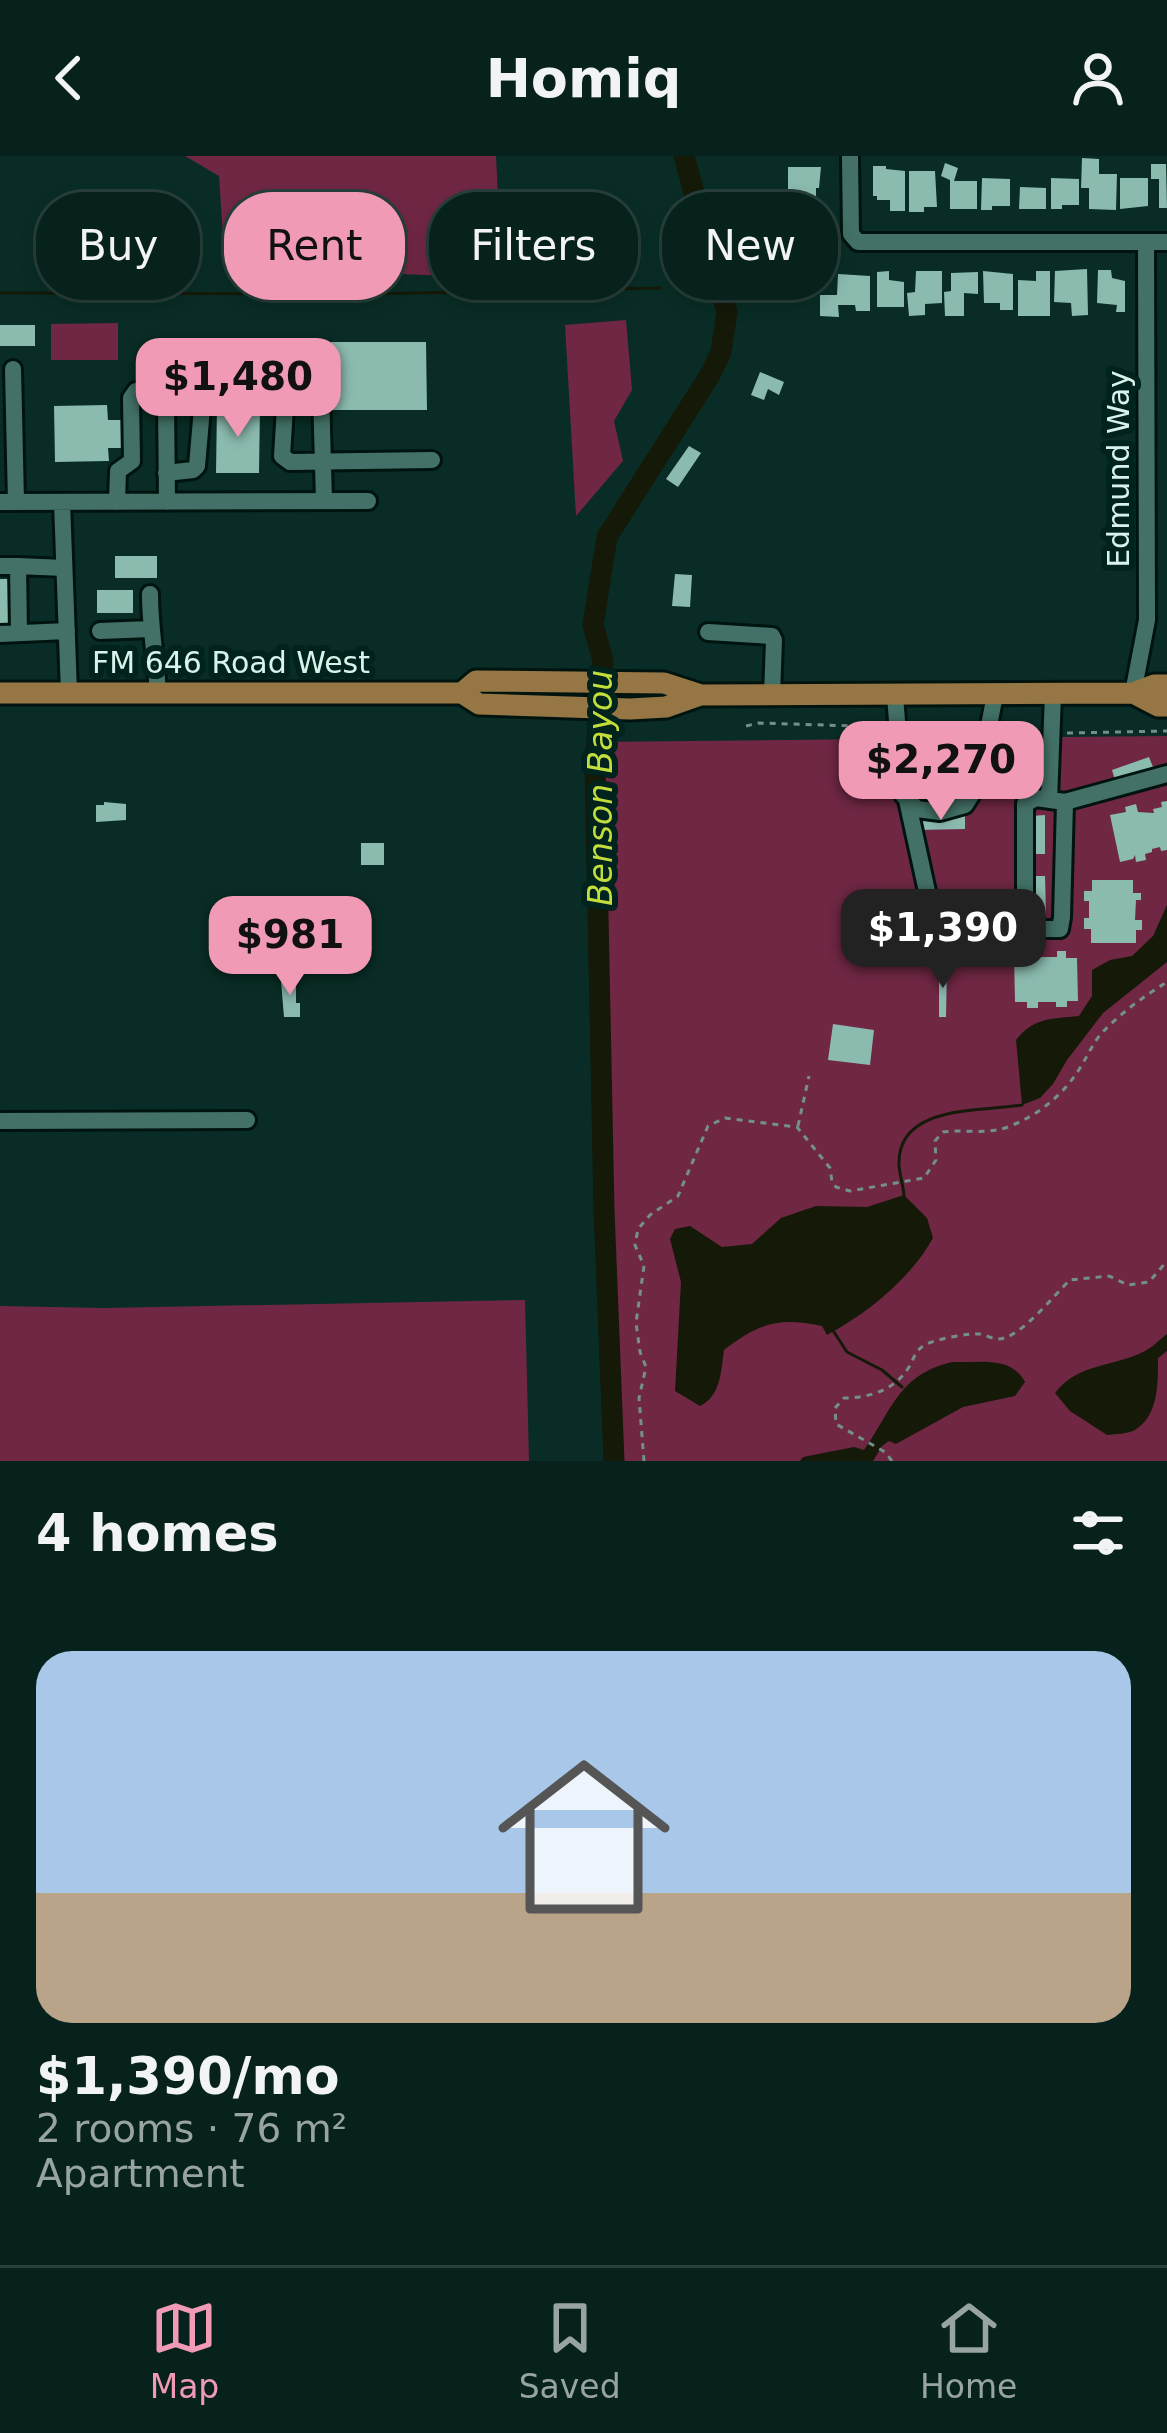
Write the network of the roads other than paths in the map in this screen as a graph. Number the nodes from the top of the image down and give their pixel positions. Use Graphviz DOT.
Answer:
graph roads {
  1 [pos="850,156"];
  2 [pos="1167,242"];
  3 [pos="1146,243"];
  4 [pos="320,356"];
  5 [pos="14,369"];
  6 [pos="321,388"];
  7 [pos="158,391"];
  8 [pos="323,460"];
  9 [pos="432,460"];
  10 [pos="166,472"];
  11 [pos="325,501"];
  12 [pos="368,501"];
  13 [pos="8,502"];
  14 [pos="62,502"];
  15 [pos="117,502"];
  16 [pos="167,502"];
  17 [pos="9,566"];
  18 [pos="64,568"];
  19 [pos="150,594"];
  20 [pos="150,629"];
  21 [pos="67,631"];
  22 [pos="100,631"];
  23 [pos="708,632"];
  24 [pos="9,634"];
  25 [pos="1167,685"];
  26 [pos="0,693"];
  27 [pos="70,693"];
  28 [pos="158,693"];
  29 [pos="462,693"];
  30 [pos="1133,693"];
  31 [pos="1053,694"];
  32 [pos="700,695"];
  33 [pos="772,695"];
  34 [pos="995,695"];
  35 [pos="895,696"];
  36 [pos="1167,706"];
  37 [pos="1167,774"];
  38 [pos="907,799"];
  39 [pos="1057,801"];
  40 [pos="935,928"];
  41 [pos="247,1120"];
  42 [pos="0,1121"];
  1 -- 3 [label="street"];
  2 -- 3 [label="street"];
  3 -- 30 [label="street, Edmund Way"];
  4 -- 6 [label="street"];
  5 -- 13 [label="street"];
  6 -- 8 [label="street"];
  6 -- 8 [label="street"];
  7 -- 10 [label="street"];
  7 -- 10 [label="street"];
  7 -- 15 [label="street"];
  8 -- 9 [label="street"];
  8 -- 11 [label="street"];
  10 -- 16 [label="street"];
  11 -- 12 [label="street"];
  11 -- 16 [label="street"];
  13 -- 14 [label="street"];
  14 -- 15 [label="street"];
  14 -- 18 [label="street"];
  15 -- 16 [label="street"];
  17 -- 18 [label="street"];
  17 -- 24 [label="street"];
  18 -- 21 [label="street"];
  19 -- 20 [label="street"];
  20 -- 22 [label="street"];
  20 -- 28 [label="street"];
  21 -- 24 [label="street"];
  21 -- 27 [label="street"];
  23 -- 33 [label="street"];
  25 -- 30 [label="main road, FM 646 Road West"];
  26 -- 27 [label="main road, FM 646 Road West"];
  27 -- 28 [label="main road, FM 646 Road West"];
  28 -- 29 [label="main road, FM 646 Road West"];
  29 -- 32 [label="main road, FM 646 Road West"];
  29 -- 32 [label="main road, FM 646 Road West"];
  30 -- 31 [label="main road, FM 646 Road West"];
  30 -- 36 [label="main road, FM 646 Road West"];
  31 -- 34 [label="main road, FM 646 Road West"];
  31 -- 39 [label="street"];
  32 -- 33 [label="main road, FM 646 Road West"];
  33 -- 35 [label="main road, FM 646 Road West"];
  34 -- 35 [label="main road, FM 646 Road West"];
  34 -- 38 [label="street"];
  35 -- 38 [label="street"];
  37 -- 39 [label="street"];
  38 -- 40 [label="street"];
  39 -- 39 [label="street"];
  41 -- 42 [label="street"];
}
